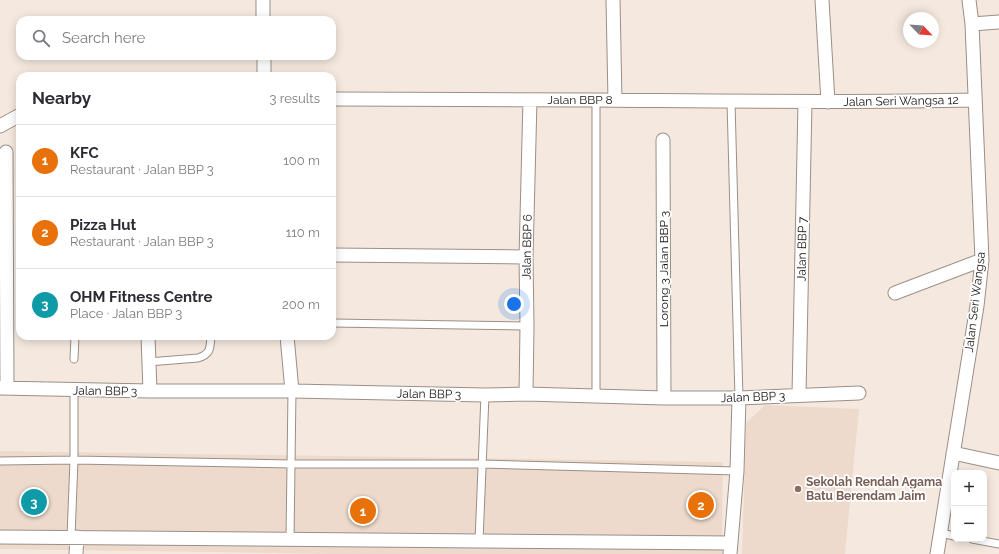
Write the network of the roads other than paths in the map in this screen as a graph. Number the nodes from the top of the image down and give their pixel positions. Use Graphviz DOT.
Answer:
graph roads {
  1 [pos="263,0"];
  2 [pos="613,0"];
  3 [pos="822,0"];
  4 [pos="969,0"];
  5 [pos="263,16"];
  6 [pos="999,22"];
  7 [pos="972,24"];
  8 [pos="264,60"];
  9 [pos="264,72"];
  10 [pos="336,100"];
  11 [pos="530,100"];
  12 [pos="596,100"];
  13 [pos="615,100"];
  14 [pos="975,100"];
  15 [pos="731,102"];
  16 [pos="805,102"];
  17 [pos="828,102"];
  18 [pos="16,118"];
  19 [pos="0,126"];
  20 [pos="663,140"];
  21 [pos="6,152"];
  22 [pos="336,255"];
  23 [pos="526,257"];
  24 [pos="982,260"];
  25 [pos="895,294"];
  26 [pos="336,323"];
  27 [pos="527,326"];
  28 [pos="75,340"];
  29 [pos="148,340"];
  30 [pos="210,340"];
  31 [pos="287,340"];
  32 [pos="74,359"];
  33 [pos="148,362"];
  34 [pos="3,388"];
  35 [pos="74,390"];
  36 [pos="150,391"];
  37 [pos="292,391"];
  38 [pos="859,393"];
  39 [pos="526,394"];
  40 [pos="485,395"];
  41 [pos="799,396"];
  42 [pos="596,397"];
  43 [pos="664,398"];
  44 [pos="739,398"];
  45 [pos="953,453"];
  46 [pos="74,460"];
  47 [pos="0,461"];
  48 [pos="999,463"];
  49 [pos="291,464"];
  50 [pos="482,464"];
  51 [pos="737,471"];
  52 [pos="941,533"];
  53 [pos="951,535"];
  54 [pos="0,537"];
  55 [pos="74,537"];
  56 [pos="290,539"];
  57 [pos="479,541"];
  58 [pos="987,542"];
  59 [pos="999,544"];
  60 [pos="730,549"];
  61 [pos="76,554"];
  62 [pos="938,554"];
  1 -- 5 [label="street"];
  2 -- 13 [label="street"];
  3 -- 17 [label="street"];
  4 -- 7 [label="street, Jalan Seri Wangsa"];
  6 -- 7 [label="street"];
  7 -- 14 [label="street, Jalan Seri Wangsa"];
  8 -- 9 [label="street"];
  10 -- 11 [label="street, Jalan BBP 8"];
  11 -- 12 [label="street, Jalan BBP 8"];
  11 -- 23 [label="street, Jalan BBP 6"];
  12 -- 13 [label="street, Jalan BBP 8"];
  12 -- 42 [label="lane"];
  13 -- 15 [label="street, Jalan BBP 8"];
  14 -- 17 [label="street, Jalan Seri Wangsa 12"];
  14 -- 24 [label="street, Jalan Seri Wangsa"];
  15 -- 16 [label="street, Jalan BBP 8"];
  15 -- 44 [label="lane"];
  16 -- 17 [label="street, Jalan BBP 8"];
  16 -- 41 [label="street, Jalan BBP 7"];
  18 -- 19 [label="street"];
  20 -- 43 [label="street, Lorong 3 Jalan BBP 3"];
  21 -- 34 [label="street"];
  22 -- 23 [label="street"];
  23 -- 27 [label="street, Jalan BBP 6"];
  24 -- 25 [label="street"];
  24 -- 45 [label="street, Jalan Seri Wangsa"];
  26 -- 27 [label="lane"];
  27 -- 39 [label="street, Jalan BBP 6"];
  28 -- 32 [label="lane"];
  29 -- 33 [label="street"];
  30 -- 33 [label="lane"];
  31 -- 37 [label="street"];
  33 -- 36 [label="street"];
  34 -- 35 [label="street, Jalan BBP 3"];
  35 -- 36 [label="street, Jalan BBP 3"];
  35 -- 46 [label="lane"];
  36 -- 37 [label="street, Jalan BBP 3"];
  37 -- 40 [label="street, Jalan BBP 3"];
  37 -- 49 [label="lane"];
  38 -- 41 [label="street, Jalan BBP 3"];
  39 -- 40 [label="street, Jalan BBP 3"];
  39 -- 42 [label="street, Jalan BBP 3"];
  40 -- 50 [label="lane"];
  41 -- 44 [label="street, Jalan BBP 3"];
  42 -- 43 [label="street, Jalan BBP 3"];
  43 -- 44 [label="street, Jalan BBP 3"];
  44 -- 51 [label="street"];
  45 -- 48 [label="street"];
  45 -- 52 [label="street, Jalan Seri Wangsa"];
  46 -- 47 [label="lane"];
  46 -- 49 [label="lane"];
  46 -- 55 [label="lane"];
  49 -- 50 [label="lane"];
  49 -- 56 [label="lane"];
  50 -- 51 [label="lane"];
  50 -- 57 [label="lane"];
  51 -- 60 [label="street"];
  52 -- 53 [label="lane"];
  52 -- 62 [label="street, Jalan Seri Wangsa"];
  54 -- 55 [label="street"];
  55 -- 56 [label="street"];
  55 -- 61 [label="street"];
  56 -- 57 [label="street"];
  57 -- 60 [label="street"];
  58 -- 59 [label="lane"];
}
